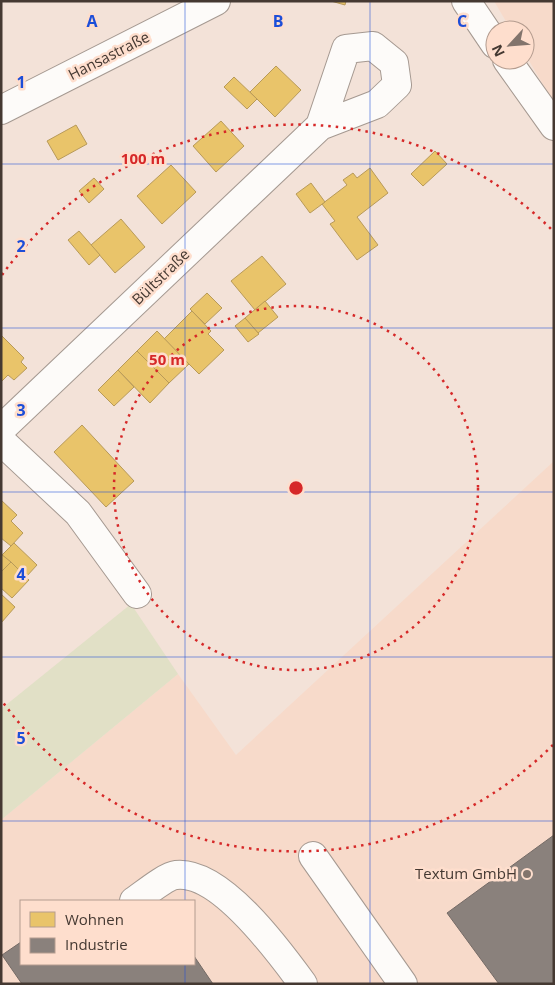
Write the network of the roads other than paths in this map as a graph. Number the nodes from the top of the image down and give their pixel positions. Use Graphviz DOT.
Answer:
graph roads {
  1 [pos="216,1"];
  2 [pos="466,1"];
  3 [pos="485,29"];
  4 [pos="514,70"];
  5 [pos="1,110"];
  6 [pos="320,126"];
  7 [pos="554,126"];
  8 [pos="1,428"];
  9 [pos="1,441"];
  10 [pos="138,594"];
  11 [pos="313,856"];
  12 [pos="136,900"];
  13 [pos="303,984"];
  14 [pos="403,984"];
  1 -- 5 [label="street, Hansastraße"];
  2 -- 3 [label="street"];
  4 -- 7 [label="street"];
  6 -- 8 [label="street, Bültstraße"];
  9 -- 10 [label="street"];
  11 -- 14 [label="street"];
  12 -- 13 [label="street"];
}
